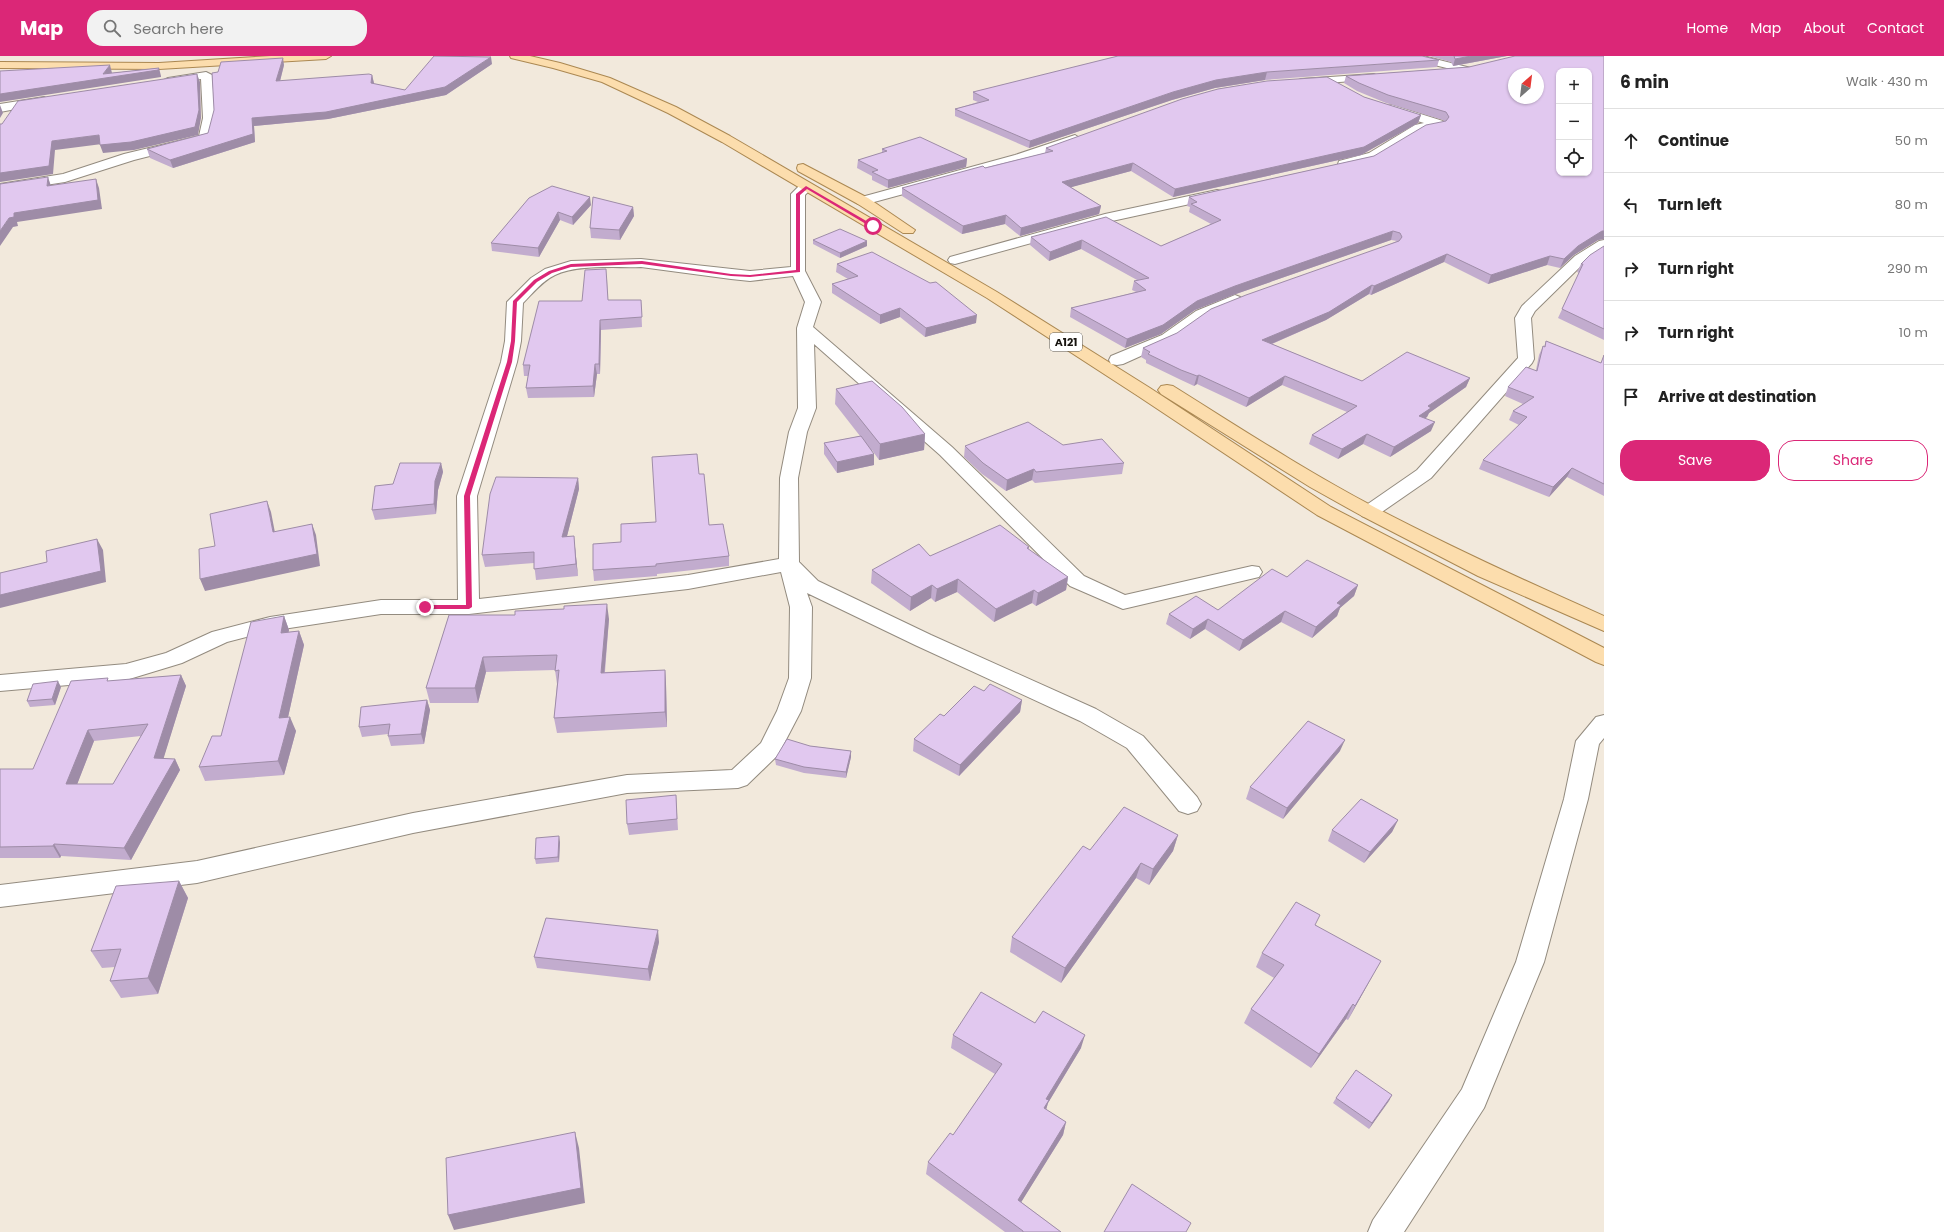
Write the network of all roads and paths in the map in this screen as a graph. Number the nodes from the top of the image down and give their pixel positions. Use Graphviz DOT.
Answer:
graph roads {
  1 [pos="252,56"];
  2 [pos="326,56"];
  3 [pos="515,56"];
  4 [pos="546,56"];
  5 [pos="1410,56"];
  6 [pos="0,58"];
  7 [pos="0,65"];
  8 [pos="1480,67"];
  9 [pos="1467,70"];
  10 [pos="1428,72"];
  11 [pos="1390,75"];
  12 [pos="1328,80"];
  13 [pos="1288,82"];
  14 [pos="153,84"];
  15 [pos="1345,90"];
  16 [pos="54,100"];
  17 [pos="1380,105"];
  18 [pos="4,112"];
  19 [pos="1087,134"];
  20 [pos="1328,168"];
  21 [pos="806,187"];
  22 [pos="0,188"];
  23 [pos="1227,191"];
  24 [pos="863,201"];
  25 [pos="1604,244"];
  26 [pos="955,260"];
  27 [pos="798,271"];
  28 [pos="1245,296"];
  29 [pos="805,328"];
  30 [pos="1117,360"];
  31 [pos="1369,512"];
  32 [pos="789,564"];
  33 [pos="1252,572"];
  34 [pos="469,607"];
  35 [pos="1604,624"];
  36 [pos="1604,657"];
  37 [pos="0,683"];
  38 [pos="1604,723"];
  39 [pos="1188,804"];
  40 [pos="0,896"];
  41 [pos="1385,1232"];
  1 -- 6 [label="main road"];
  2 -- 7 [label="main road"];
  3 -- 21 [label="main road, A121"];
  4 -- 24 [label="main road, A121"];
  5 -- 9 [label="street"];
  8 -- 9 [label="street"];
  9 -- 10 [label="street"];
  11 -- 12 [label="street"];
  12 -- 13 [label="street"];
  12 -- 15 [label="street"];
  14 -- 22 [label="street"];
  16 -- 18 [label="street"];
  17 -- 20 [label="street"];
  19 -- 24 [label="street"];
  21 -- 27 [label="street"];
  21 -- 36 [label="main road, A121"];
  23 -- 26 [label="street"];
  24 -- 26 [label="main road, A121"];
  25 -- 31 [label="street"];
  26 -- 30 [label="main road, A121"];
  27 -- 29 [label="street"];
  27 -- 34 [label="street"];
  28 -- 30 [label="street"];
  29 -- 32 [label="street"];
  29 -- 33 [label="street"];
  30 -- 31 [label="main road, A121"];
  31 -- 35 [label="main road, A121"];
  32 -- 34 [label="street"];
  32 -- 39 [label="street"];
  32 -- 40 [label="street"];
  34 -- 37 [label="street"];
  38 -- 41 [label="street"];
}
